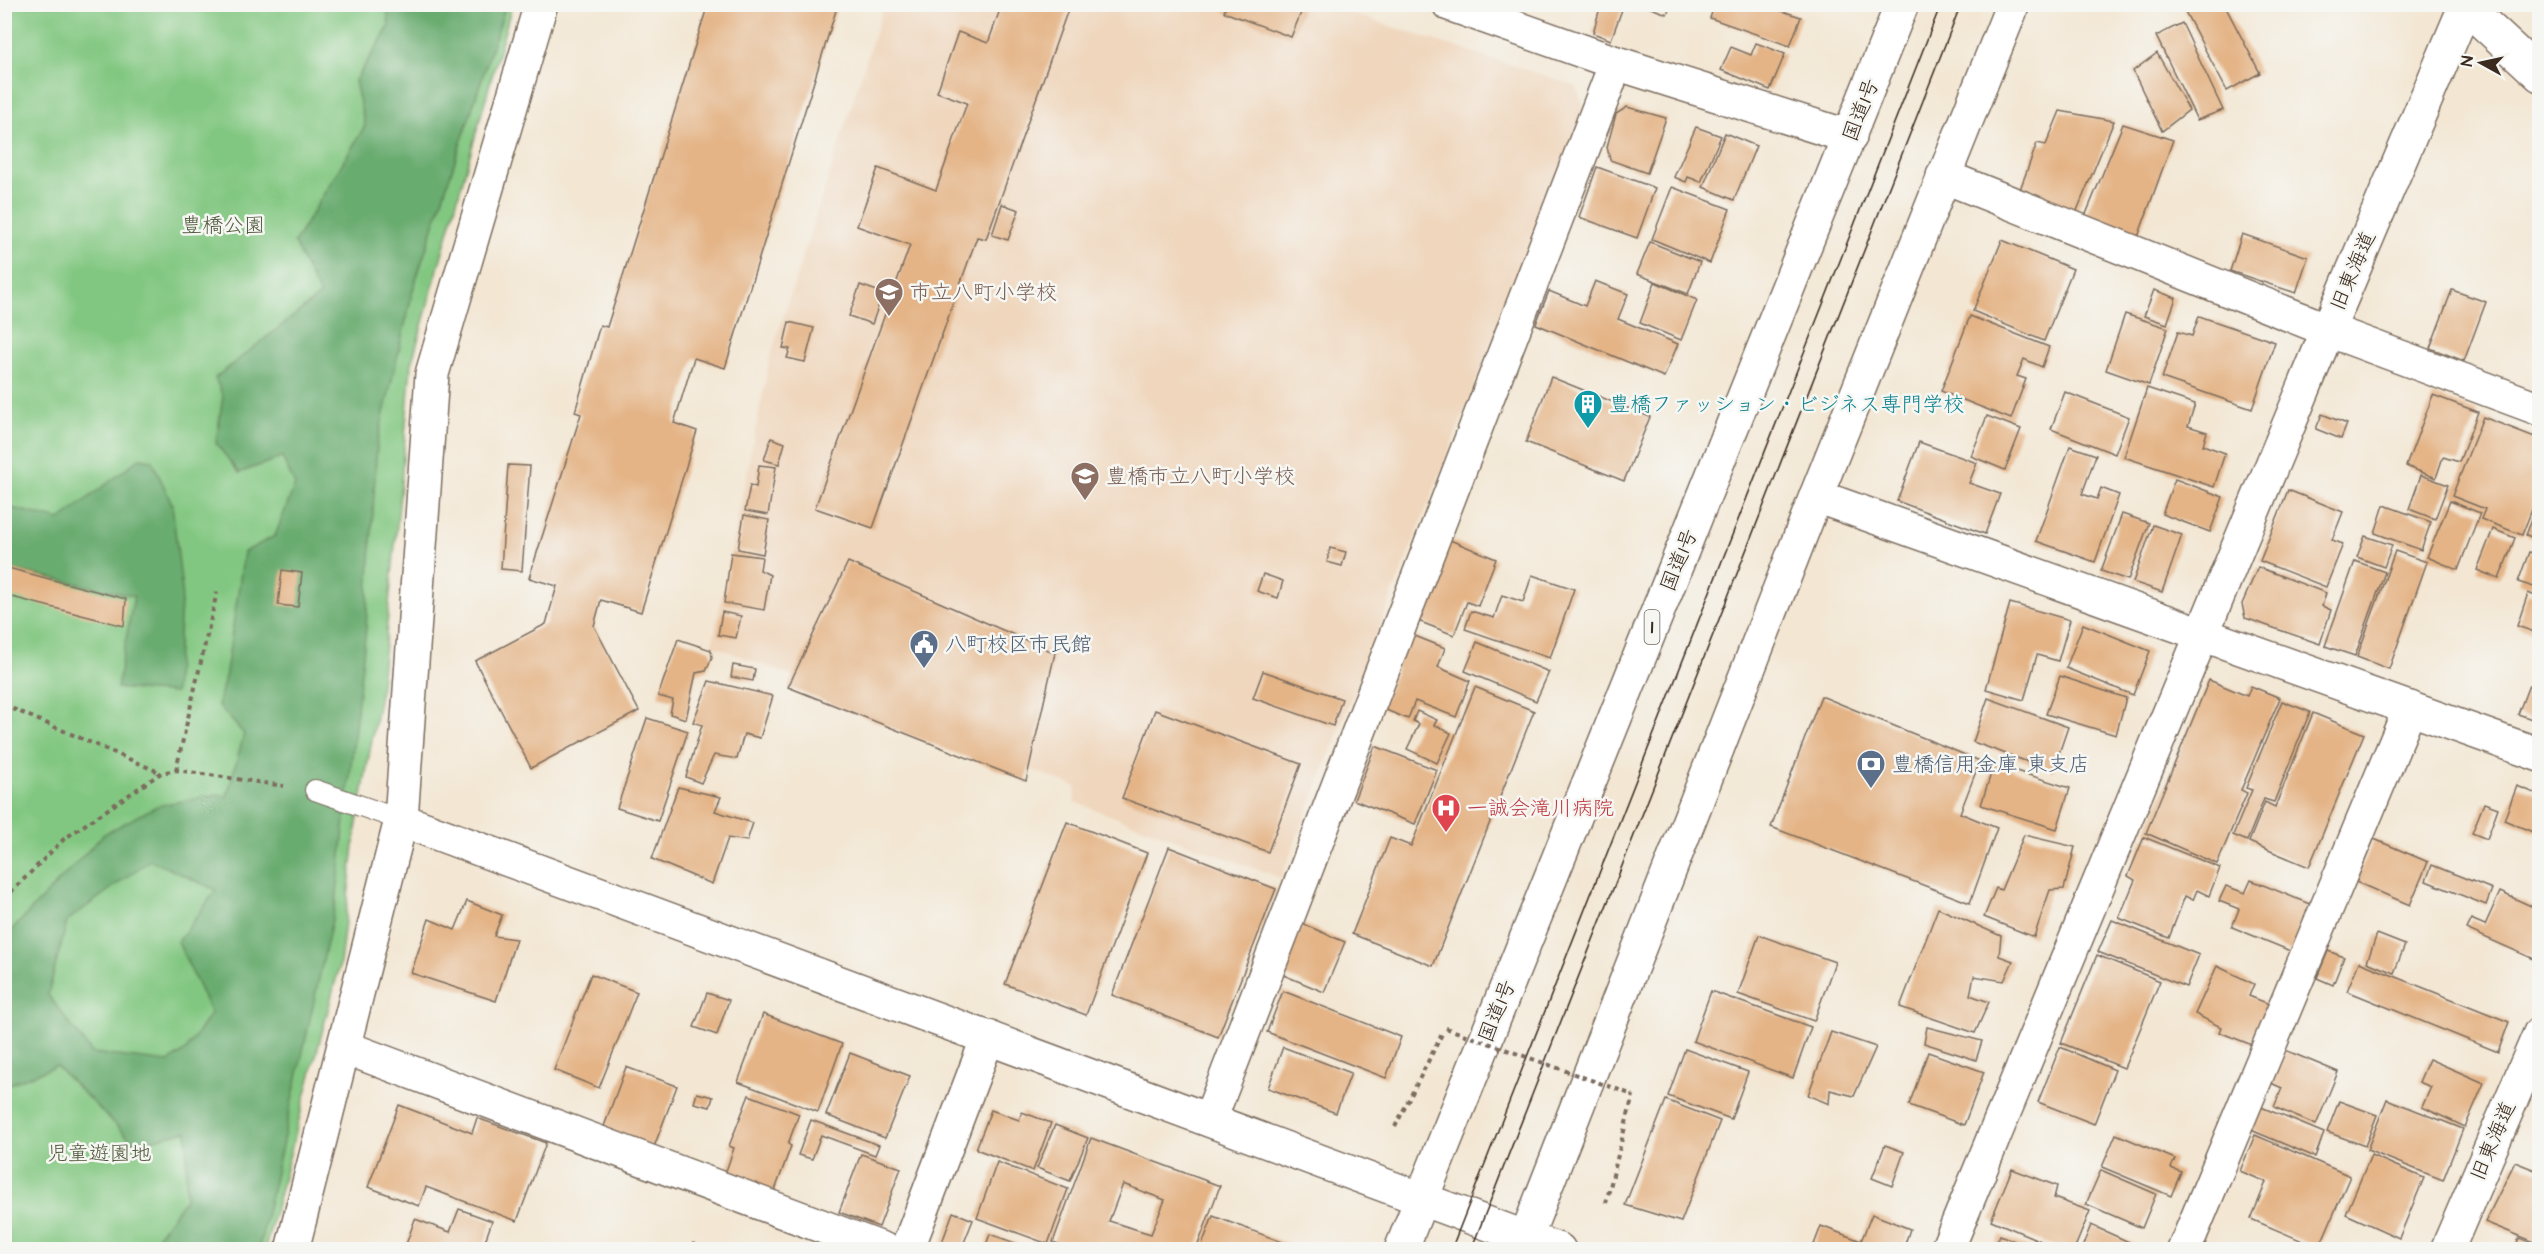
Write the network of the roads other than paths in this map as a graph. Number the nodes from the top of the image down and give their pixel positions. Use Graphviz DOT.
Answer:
graph roads {
  1 [pos="541,4"];
  2 [pos="1902,4"];
  3 [pos="2013,4"];
  4 [pos="2464,6"];
  5 [pos="1468,7"];
  6 [pos="1616,63"];
  7 [pos="2540,75"];
  8 [pos="1850,137"];
  9 [pos="1943,176"];
  10 [pos="2328,330"];
  11 [pos="2540,409"];
  12 [pos="1816,496"];
  13 [pos="2202,636"];
  14 [pos="2410,708"];
  15 [pos="2540,755"];
  16 [pos="315,790"];
  17 [pos="401,820"];
  18 [pos="2540,1033"];
  19 [pos="988,1037"];
  20 [pos="344,1047"];
  21 [pos="1210,1119"];
  22 [pos="1422,1198"];
  23 [pos="1524,1243"];
  24 [pos="292,1250"];
  25 [pos="885,1250"];
  26 [pos="907,1250"];
  27 [pos="1401,1250"];
  28 [pos="1559,1250"];
  29 [pos="1947,1250"];
  30 [pos="2184,1250"];
  31 [pos="2447,1250"];
  1 -- 17 [label="main road"];
  2 -- 8 [label="main road, 国道1号 / 1"];
  3 -- 9 [label="main road"];
  4 -- 7 [label="main road"];
  4 -- 10 [label="main road, 旧東海道"];
  5 -- 6 [label="main road"];
  6 -- 8 [label="main road"];
  6 -- 21 [label="main road"];
  8 -- 22 [label="main road, 国道1号 / 1"];
  9 -- 10 [label="main road"];
  9 -- 12 [label="main road"];
  10 -- 11 [label="main road, 旧東海道"];
  10 -- 13 [label="main road"];
  12 -- 13 [label="main road"];
  12 -- 23 [label="main road"];
  13 -- 14 [label="main road"];
  13 -- 29 [label="main road"];
  14 -- 15 [label="main road"];
  14 -- 30 [label="main road"];
  16 -- 17 [label="lane"];
  17 -- 19 [label="main road"];
  17 -- 20 [label="main road"];
  18 -- 31 [label="main road, 旧東海道"];
  19 -- 21 [label="main road"];
  19 -- 26 [label="main road"];
  20 -- 24 [label="main road"];
  20 -- 25 [label="main road"];
  21 -- 22 [label="main road"];
  22 -- 23 [label="main road"];
  22 -- 27 [label="main road, 国道1号 / 1"];
  23 -- 28 [label="main road"];
}
